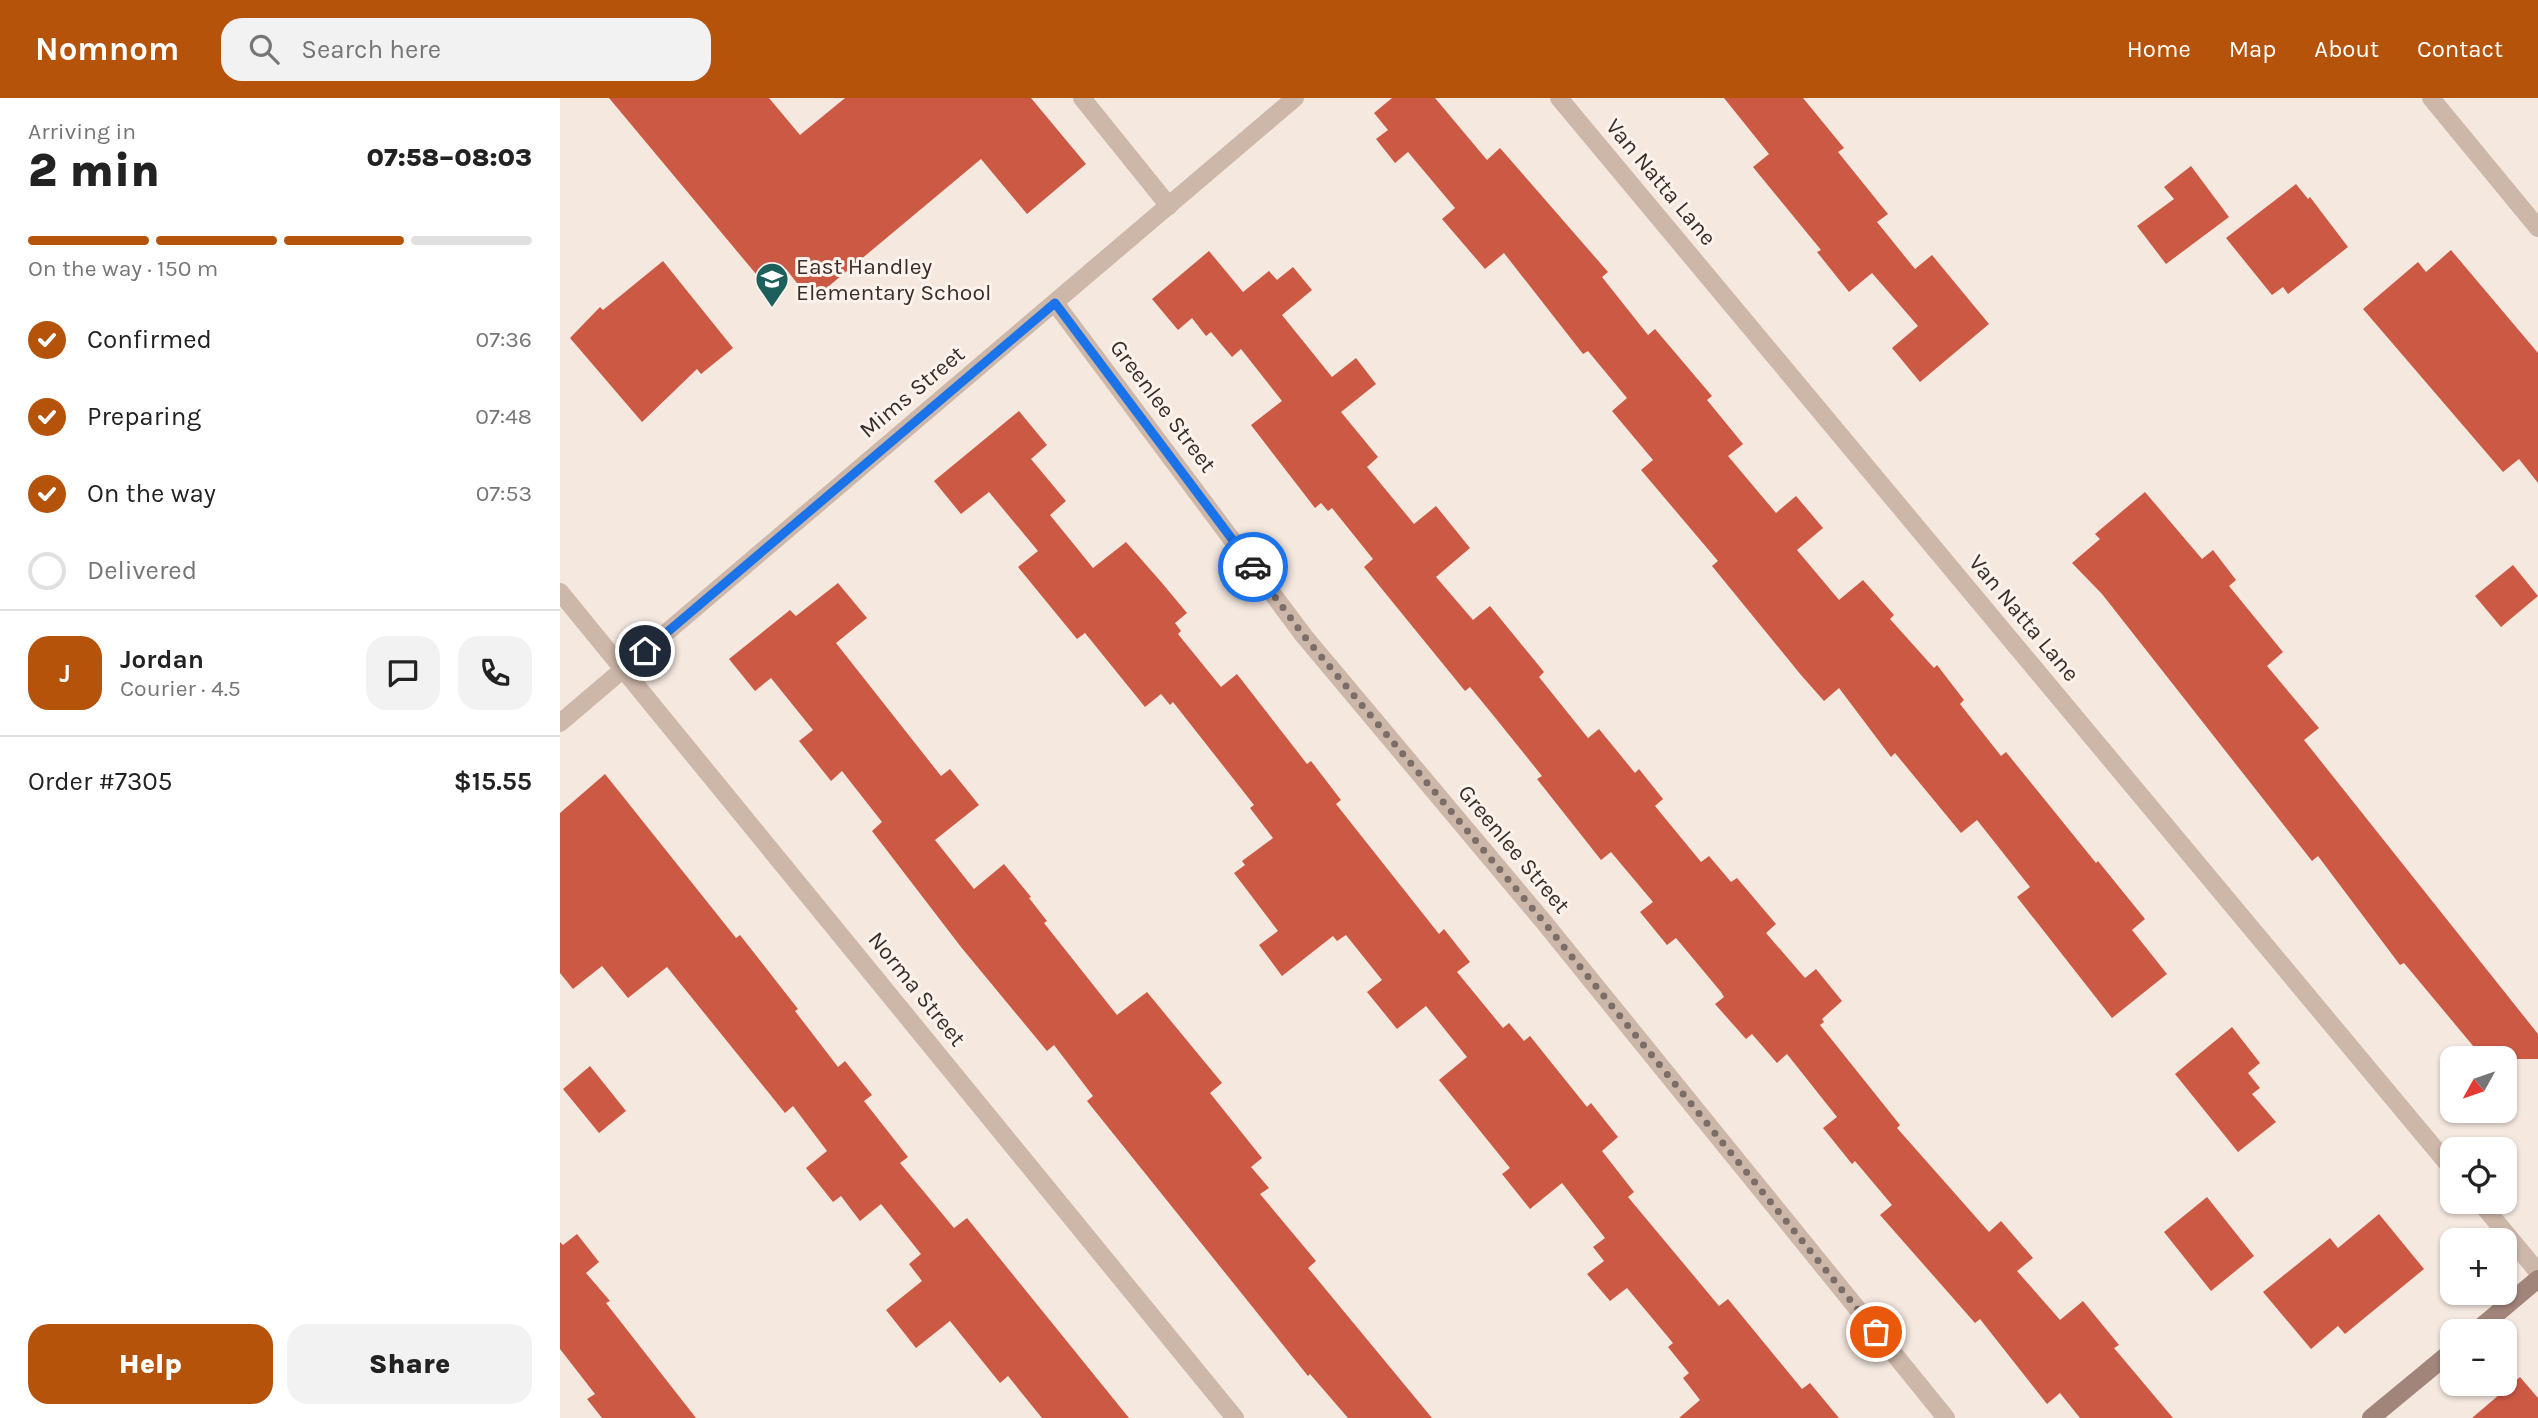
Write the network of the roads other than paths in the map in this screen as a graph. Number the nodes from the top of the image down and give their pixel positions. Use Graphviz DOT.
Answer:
graph roads {
  1 [pos="1082,98"];
  2 [pos="1295,98"];
  3 [pos="1559,98"];
  4 [pos="2431,98"];
  5 [pos="1169,206"];
  6 [pos="2538,228"];
  7 [pos="1055,303"];
  8 [pos="560,592"];
  9 [pos="625,668"];
  10 [pos="560,723"];
  11 [pos="2440,1155"];
  12 [pos="2490,1214"];
  13 [pos="2538,1272"];
  14 [pos="2538,1279"];
  15 [pos="2490,1319"];
  16 [pos="2440,1361"];
  17 [pos="1235,1418"];
  18 [pos="1947,1418"];
  19 [pos="2371,1418"];
  1 -- 5 [label="street"];
  2 -- 5 [label="street, Mims Street"];
  3 -- 11 [label="street, Van Natta Lane"];
  4 -- 6 [label="street"];
  5 -- 7 [label="street, Mims Street"];
  7 -- 9 [label="street, Mims Street"];
  7 -- 18 [label="street, Greenlee Street"];
  8 -- 9 [label="street, Norma Street"];
  9 -- 10 [label="street, Mims Street"];
  9 -- 17 [label="street, Norma Street"];
  12 -- 13 [label="street"];
  14 -- 15 [label="street"];
  16 -- 19 [label="street"];
}
